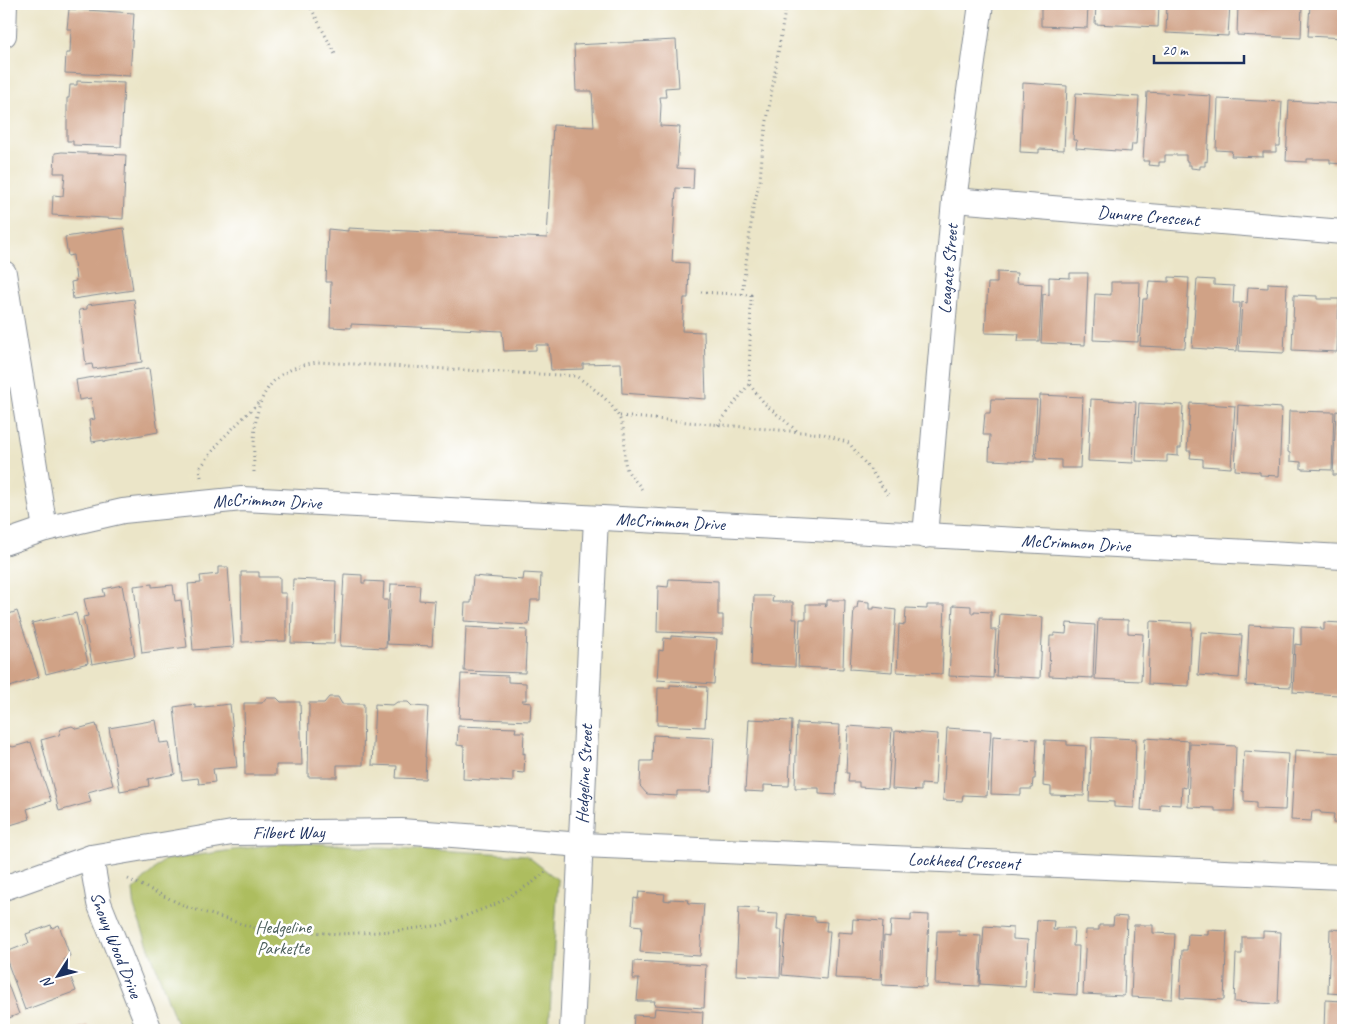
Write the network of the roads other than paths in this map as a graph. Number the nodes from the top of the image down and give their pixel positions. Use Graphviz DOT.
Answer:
graph roads {
  1 [pos="5,4"];
  2 [pos="982,4"];
  3 [pos="4,35"];
  4 [pos="954,200"];
  5 [pos="1343,232"];
  6 [pos="4,273"];
  7 [pos="596,518"];
  8 [pos="45,529"];
  9 [pos="925,536"];
  10 [pos="4,543"];
  11 [pos="1343,557"];
  12 [pos="582,844"];
  13 [pos="91,857"];
  14 [pos="1343,877"];
  15 [pos="4,888"];
  16 [pos="150,1030"];
  17 [pos="572,1030"];
  1 -- 3 [label="street"];
  2 -- 4 [label="street, Leagate Street"];
  4 -- 5 [label="street, Dunure Crescent"];
  4 -- 9 [label="street, Leagate Street"];
  6 -- 8 [label="street"];
  7 -- 8 [label="street, McCrimmon Drive"];
  7 -- 9 [label="street, McCrimmon Drive"];
  7 -- 12 [label="street, Hedgeline Street"];
  8 -- 10 [label="street, McCrimmon Drive"];
  9 -- 11 [label="street, McCrimmon Drive"];
  12 -- 13 [label="street, Filbert Way"];
  12 -- 14 [label="street, Lockheed Crescent"];
  12 -- 17 [label="street, Hedgeline Street"];
  13 -- 15 [label="street, Filbert Way"];
  13 -- 16 [label="street, Snowy Wood Drive"];
}
